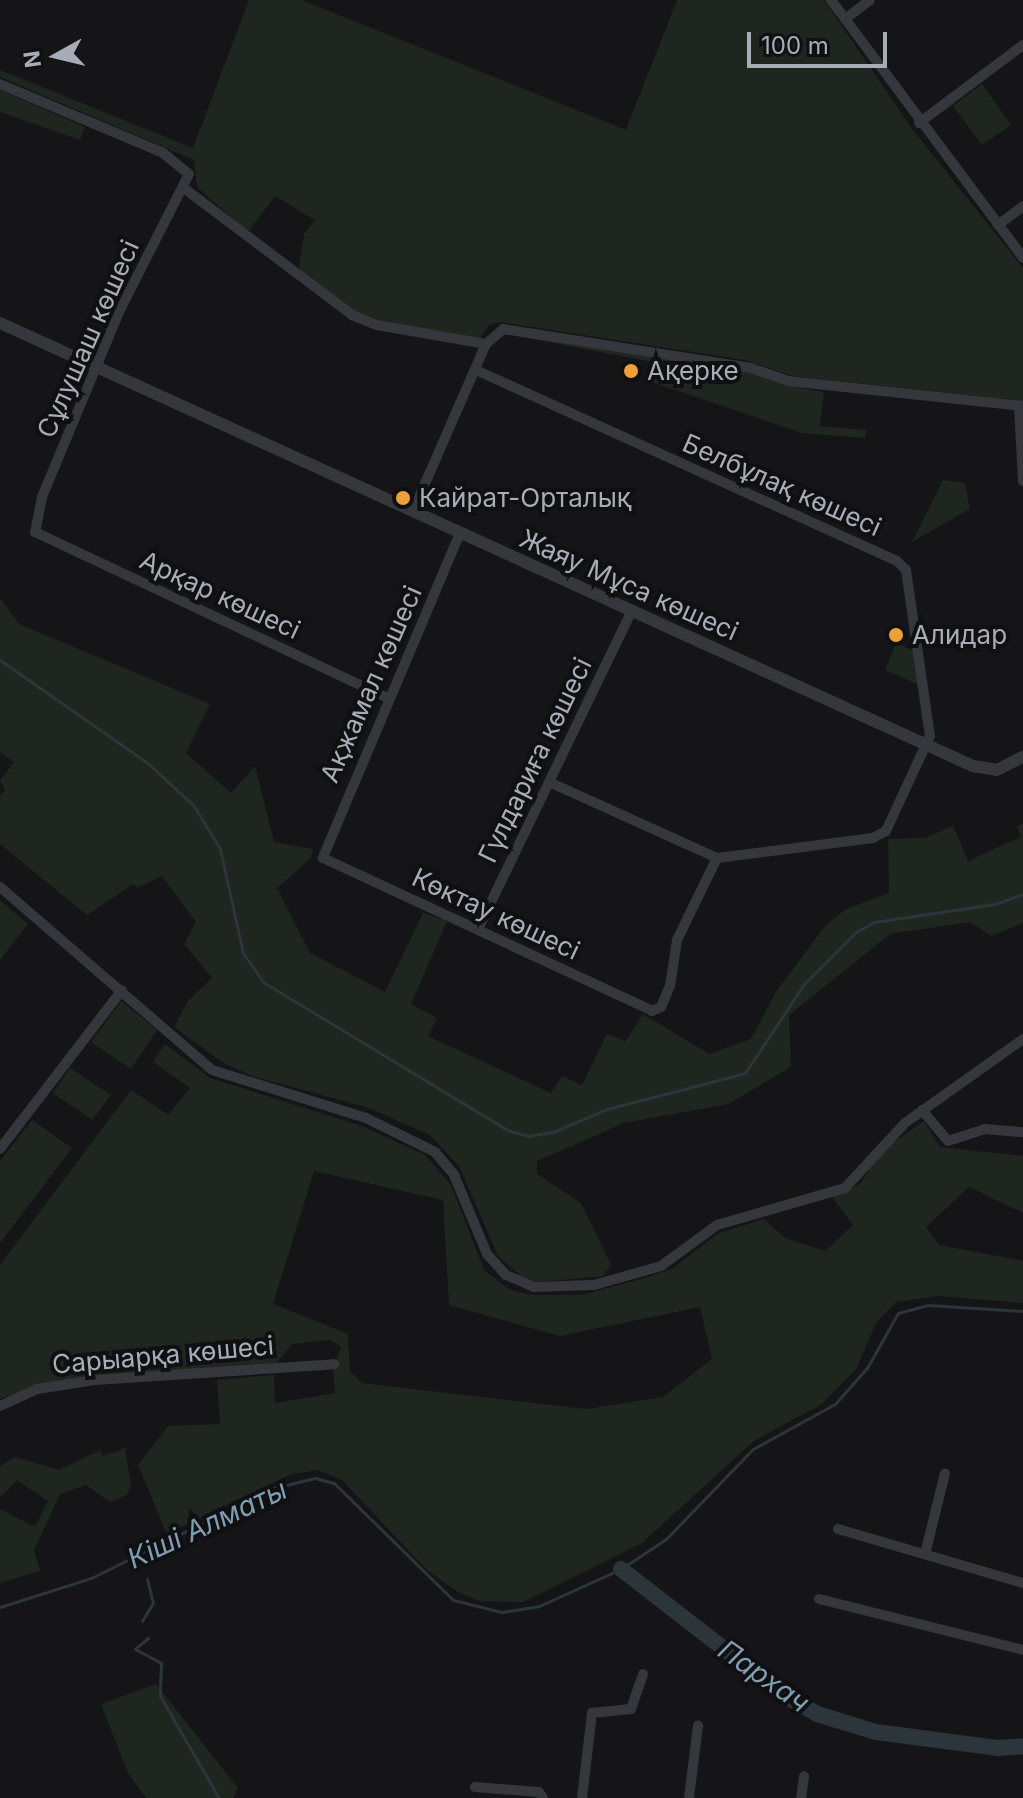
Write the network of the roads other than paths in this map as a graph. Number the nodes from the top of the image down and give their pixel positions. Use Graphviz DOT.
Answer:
graph roads {
  1 [pos="831,0"];
  2 [pos="870,0"];
  3 [pos="845,19"];
  4 [pos="1023,45"];
  5 [pos="0,84"];
  6 [pos="919,123"];
  7 [pos="185,189"];
  8 [pos="1023,206"];
  9 [pos="998,225"];
  10 [pos="1023,258"];
  11 [pos="0,323"];
  12 [pos="486,344"];
  13 [pos="96,367"];
  14 [pos="476,370"];
  15 [pos="1021,406"];
  16 [pos="1023,481"];
  17 [pos="413,511"];
  18 [pos="33,529"];
  19 [pos="460,533"];
  20 [pos="632,611"];
  21 [pos="390,699"];
  22 [pos="926,745"];
  23 [pos="1023,757"];
  24 [pos="549,782"];
  25 [pos="321,853"];
  26 [pos="717,858"];
  27 [pos="0,887"];
  28 [pos="478,929"];
  29 [pos="122,990"];
  30 [pos="1023,1039"];
  31 [pos="922,1110"];
  32 [pos="1023,1132"];
  33 [pos="0,1149"];
  34 [pos="334,1364"];
  35 [pos="0,1406"];
  36 [pos="945,1473"];
  37 [pos="838,1529"];
  38 [pos="925,1554"];
  39 [pos="1023,1583"];
  40 [pos="819,1599"];
  41 [pos="1023,1650"];
  42 [pos="643,1674"];
  43 [pos="698,1726"];
  44 [pos="804,1776"];
  45 [pos="475,1787"];
  46 [pos="543,1798"];
  47 [pos="582,1798"];
  48 [pos="689,1798"];
  49 [pos="801,1798"];
  1 -- 3 [label="street"];
  2 -- 3 [label="street"];
  3 -- 6 [label="street"];
  4 -- 6 [label="street"];
  5 -- 7 [label="street, Сұлушаш көшесі"];
  6 -- 9 [label="street"];
  7 -- 12 [label="street"];
  7 -- 13 [label="street, Сұлушаш көшесі"];
  8 -- 9 [label="street"];
  9 -- 10 [label="street"];
  11 -- 13 [label="street, Жаяу Мұса көшесі"];
  12 -- 14 [label="street"];
  12 -- 15 [label="street"];
  13 -- 17 [label="street, Жаяу Мұса көшесі"];
  13 -- 18 [label="street, Сұлушаш көшесі"];
  14 -- 17 [label="street"];
  14 -- 22 [label="street, Белбұлақ көшесі"];
  15 -- 16 [label="street"];
  17 -- 19 [label="street, Жаяу Мұса көшесі"];
  18 -- 21 [label="street, Арқар көшесі"];
  19 -- 20 [label="street, Жаяу Мұса көшесі"];
  19 -- 21 [label="street, Ақжамал көшесі"];
  20 -- 22 [label="street, Жаяу Мұса көшесі"];
  20 -- 24 [label="street, Гүлдариға көшесі"];
  21 -- 25 [label="street, Ақжамал көшесі"];
  22 -- 23 [label="street, Жаяу Мұса көшесі"];
  22 -- 26 [label="street"];
  24 -- 26 [label="street"];
  24 -- 28 [label="street, Гүлдариға көшесі"];
  25 -- 28 [label="street, Көктау көшесі"];
  26 -- 28 [label="street, Көктау көшесі"];
  27 -- 29 [label="street"];
  29 -- 31 [label="street"];
  29 -- 33 [label="street"];
  30 -- 31 [label="street"];
  31 -- 32 [label="street"];
  34 -- 35 [label="street, Сарыарқа көшесі"];
  36 -- 38 [label="street"];
  37 -- 38 [label="street"];
  38 -- 39 [label="street"];
  40 -- 41 [label="street"];
  42 -- 47 [label="street"];
  43 -- 48 [label="street"];
  44 -- 49 [label="street"];
  45 -- 46 [label="street"];
}
